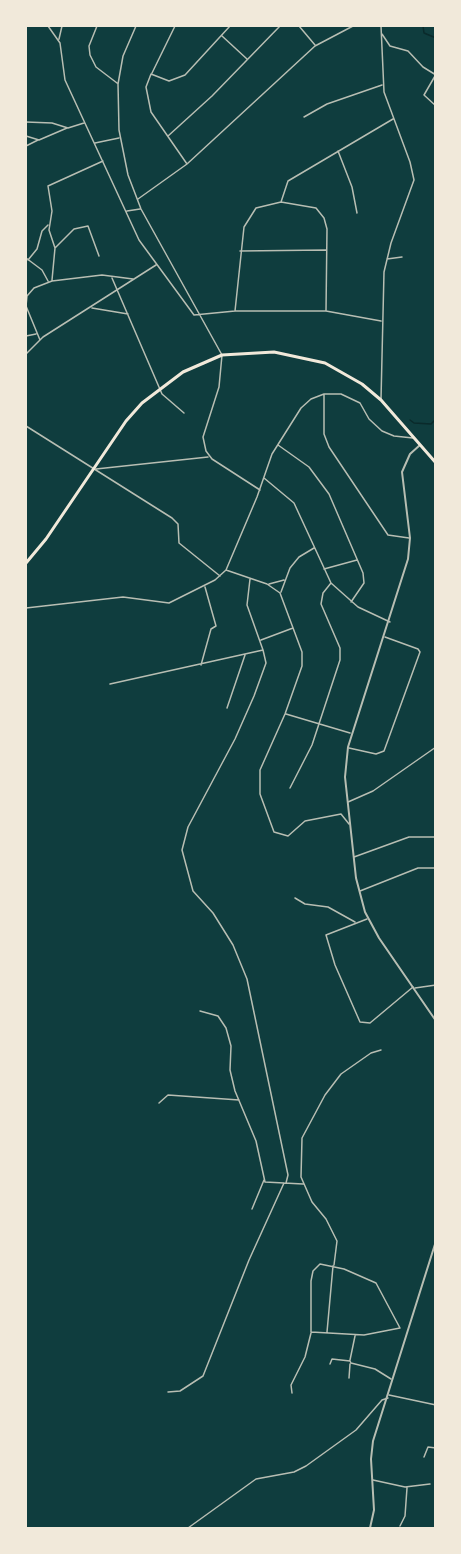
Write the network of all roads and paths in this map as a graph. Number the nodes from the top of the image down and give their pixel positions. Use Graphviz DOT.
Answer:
graph roads {
  1 [pos="48,26"];
  2 [pos="62,26"];
  3 [pos="97,26"];
  4 [pos="136,26"];
  5 [pos="175,26"];
  6 [pos="230,26"];
  7 [pos="280,26"];
  8 [pos="299,26"];
  9 [pos="353,26"];
  10 [pos="381,26"];
  11 [pos="344,27"];
  12 [pos="381,33"];
  13 [pos="222,35"];
  14 [pos="59,40"];
  15 [pos="315,46"];
  16 [pos="248,60"];
  17 [pos="152,74"];
  18 [pos="435,75"];
  19 [pos="118,84"];
  20 [pos="382,85"];
  21 [pos="435,106"];
  22 [pos="304,117"];
  23 [pos="394,119"];
  24 [pos="26,122"];
  25 [pos="85,122"];
  26 [pos="68,128"];
  27 [pos="26,136"];
  28 [pos="168,136"];
  29 [pos="120,138"];
  30 [pos="39,140"];
  31 [pos="95,143"];
  32 [pos="26,146"];
  33 [pos="338,150"];
  34 [pos="103,161"];
  35 [pos="187,164"];
  36 [pos="136,200"];
  37 [pos="281,202"];
  38 [pos="141,209"];
  39 [pos="125,211"];
  40 [pos="357,213"];
  41 [pos="49,225"];
  42 [pos="55,248"];
  43 [pos="327,250"];
  44 [pos="239,251"];
  45 [pos="99,256"];
  46 [pos="402,257"];
  47 [pos="27,259"];
  48 [pos="387,259"];
  49 [pos="156,265"];
  50 [pos="112,276"];
  51 [pos="133,279"];
  52 [pos="50,282"];
  53 [pos="118,290"];
  54 [pos="90,308"];
  55 [pos="235,311"];
  56 [pos="326,311"];
  57 [pos="200,314"];
  58 [pos="129,315"];
  59 [pos="382,321"];
  60 [pos="37,334"];
  61 [pos="26,336"];
  62 [pos="40,340"];
  63 [pos="26,354"];
  64 [pos="222,355"];
  65 [pos="159,387"];
  66 [pos="324,394"];
  67 [pos="381,400"];
  68 [pos="184,413"];
  69 [pos="26,426"];
  70 [pos="414,438"];
  71 [pos="277,444"];
  72 [pos="420,445"];
  73 [pos="209,457"];
  74 [pos="435,463"];
  75 [pos="95,469"];
  76 [pos="264,478"];
  77 [pos="260,490"];
  78 [pos="410,538"];
  79 [pos="314,548"];
  80 [pos="359,560"];
  81 [pos="26,563"];
  82 [pos="323,569"];
  83 [pos="226,570"];
  84 [pos="220,576"];
  85 [pos="251,579"];
  86 [pos="285,579"];
  87 [pos="331,583"];
  88 [pos="267,584"];
  89 [pos="205,586"];
  90 [pos="280,593"];
  91 [pos="351,602"];
  92 [pos="26,608"];
  93 [pos="390,622"];
  94 [pos="294,628"];
  95 [pos="385,637"];
  96 [pos="260,640"];
  97 [pos="263,650"];
  98 [pos="246,655"];
  99 [pos="201,665"];
  100 [pos="110,684"];
  101 [pos="227,708"];
  102 [pos="285,714"];
  103 [pos="318,724"];
  104 [pos="352,734"];
  105 [pos="348,747"];
  106 [pos="435,747"];
  107 [pos="290,788"];
  108 [pos="347,803"];
  109 [pos="350,824"];
  110 [pos="435,837"];
  111 [pos="354,858"];
  112 [pos="435,868"];
  113 [pos="359,891"];
  114 [pos="295,898"];
  115 [pos="368,919"];
  116 [pos="356,922"];
  117 [pos="435,985"];
  118 [pos="414,987"];
  119 [pos="200,1011"];
  120 [pos="435,1021"];
  121 [pos="381,1050"];
  122 [pos="240,1100"];
  123 [pos="159,1103"];
  124 [pos="264,1179"];
  125 [pos="285,1183"];
  126 [pos="303,1184"];
  127 [pos="252,1209"];
  128 [pos="435,1241"];
  129 [pos="333,1266"];
  130 [pos="400,1328"];
  131 [pos="408,1330"];
  132 [pos="311,1332"];
  133 [pos="327,1333"];
  134 [pos="356,1335"];
  135 [pos="350,1361"];
  136 [pos="330,1364"];
  137 [pos="349,1378"];
  138 [pos="393,1380"];
  139 [pos="168,1392"];
  140 [pos="292,1393"];
  141 [pos="389,1396"];
  142 [pos="435,1405"];
  143 [pos="435,1448"];
  144 [pos="424,1457"];
  145 [pos="372,1480"];
  146 [pos="430,1484"];
  147 [pos="407,1487"];
  148 [pos="400,1526"];
  149 [pos="188,1528"];
  150 [pos="370,1528"];
  1 -- 14 [label="street"];
  2 -- 14 [label="street"];
  3 -- 19 [label="street"];
  4 -- 19 [label="street"];
  5 -- 17 [label="street"];
  6 -- 13 [label="street"];
  7 -- 16 [label="street"];
  8 -- 15 [label="street"];
  9 -- 11 [label="street"];
  10 -- 12 [label="street"];
  11 -- 15 [label="street"];
  12 -- 18 [label="street"];
  12 -- 20 [label="street"];
  13 -- 16 [label="street"];
  13 -- 17 [label="street"];
  14 -- 25 [label="street"];
  15 -- 35 [label="street"];
  16 -- 28 [label="street"];
  17 -- 28 [label="street"];
  18 -- 21 [label="street"];
  19 -- 29 [label="street"];
  20 -- 22 [label="street"];
  20 -- 23 [label="street"];
  23 -- 33 [label="street"];
  23 -- 48 [label="street"];
  24 -- 26 [label="street"];
  25 -- 26 [label="street"];
  25 -- 31 [label="street"];
  26 -- 30 [label="street"];
  27 -- 30 [label="street"];
  28 -- 35 [label="street"];
  29 -- 31 [label="street"];
  29 -- 36 [label="street"];
  30 -- 32 [label="street"];
  31 -- 34 [label="street"];
  33 -- 37 [label="street"];
  33 -- 40 [label="street"];
  34 -- 39 [label="street"];
  34 -- 41 [label="street"];
  35 -- 36 [label="street"];
  36 -- 38 [label="street"];
  37 -- 43 [label="street"];
  37 -- 44 [label="street"];
  38 -- 39 [label="street"];
  38 -- 57 [label="street"];
  39 -- 49 [label="street"];
  41 -- 42 [label="street"];
  41 -- 47 [label="street"];
  42 -- 45 [label="street"];
  42 -- 52 [label="street"];
  43 -- 44 [label="street"];
  43 -- 56 [label="street"];
  44 -- 55 [label="street"];
  46 -- 48 [label="street"];
  47 -- 52 [label="street"];
  48 -- 59 [label="street"];
  49 -- 51 [label="street"];
  49 -- 57 [label="street"];
  50 -- 51 [label="street"];
  50 -- 52 [label="street"];
  50 -- 53 [label="street"];
  51 -- 53 [label="street"];
  52 -- 60 [label="street"];
  53 -- 54 [label="street"];
  53 -- 58 [label="street"];
  54 -- 58 [label="street"];
  54 -- 62 [label="street"];
  55 -- 56 [label="street"];
  55 -- 57 [label="street"];
  56 -- 59 [label="street"];
  57 -- 64 [label="street"];
  58 -- 65 [label="street"];
  59 -- 67 [label="street"];
  60 -- 61 [label="street"];
  60 -- 62 [label="street"];
  62 -- 63 [label="street"];
  64 -- 65 [label="main road"];
  64 -- 67 [label="main road"];
  64 -- 73 [label="street"];
  65 -- 68 [label="street"];
  65 -- 75 [label="main road"];
  66 -- 70 [label="street"];
  66 -- 71 [label="street"];
  66 -- 78 [label="street"];
  67 -- 70 [label="main road"];
  69 -- 75 [label="street"];
  70 -- 72 [label="main road"];
  71 -- 76 [label="street"];
  71 -- 80 [label="street"];
  72 -- 74 [label="main road"];
  72 -- 78 [label="street"];
  73 -- 75 [label="street"];
  73 -- 77 [label="street"];
  75 -- 81 [label="main road"];
  75 -- 84 [label="street"];
  76 -- 77 [label="street"];
  76 -- 79 [label="street"];
  77 -- 83 [label="street"];
  78 -- 93 [label="street"];
  79 -- 82 [label="street"];
  79 -- 86 [label="street"];
  80 -- 82 [label="street"];
  80 -- 91 [label="street"];
  82 -- 87 [label="street"];
  83 -- 84 [label="street"];
  83 -- 85 [label="street"];
  84 -- 89 [label="street"];
  85 -- 88 [label="street"];
  85 -- 96 [label="street"];
  86 -- 88 [label="street"];
  86 -- 90 [label="street"];
  87 -- 91 [label="street"];
  87 -- 103 [label="street"];
  88 -- 90 [label="street"];
  89 -- 92 [label="street"];
  89 -- 99 [label="street"];
  90 -- 94 [label="street"];
  91 -- 93 [label="street"];
  93 -- 95 [label="street"];
  94 -- 96 [label="street"];
  94 -- 102 [label="street"];
  95 -- 104 [label="street"];
  95 -- 105 [label="street"];
  96 -- 97 [label="street"];
  97 -- 98 [label="street"];
  97 -- 125 [label="street"];
  98 -- 99 [label="street"];
  98 -- 101 [label="street"];
  99 -- 100 [label="street"];
  102 -- 103 [label="street"];
  102 -- 109 [label="street"];
  103 -- 104 [label="street"];
  103 -- 107 [label="street"];
  104 -- 105 [label="street"];
  105 -- 108 [label="street"];
  106 -- 108 [label="street"];
  108 -- 109 [label="street"];
  109 -- 111 [label="street"];
  110 -- 111 [label="street"];
  111 -- 113 [label="street"];
  112 -- 113 [label="street"];
  113 -- 115 [label="street"];
  114 -- 116 [label="street"];
  115 -- 116 [label="street"];
  115 -- 118 [label="street"];
  116 -- 118 [label="street"];
  117 -- 118 [label="street"];
  118 -- 120 [label="street"];
  119 -- 122 [label="street"];
  121 -- 126 [label="street"];
  122 -- 123 [label="street"];
  122 -- 124 [label="street"];
  124 -- 125 [label="street"];
  124 -- 127 [label="street"];
  125 -- 126 [label="street"];
  125 -- 139 [label="street"];
  126 -- 129 [label="street"];
  128 -- 131 [label="street"];
  129 -- 130 [label="street"];
  129 -- 132 [label="street"];
  129 -- 133 [label="street"];
  130 -- 131 [label="street"];
  130 -- 134 [label="street"];
  131 -- 138 [label="street"];
  132 -- 133 [label="street"];
  132 -- 140 [label="street"];
  133 -- 134 [label="street"];
  134 -- 135 [label="street"];
  135 -- 136 [label="street"];
  135 -- 137 [label="street"];
  135 -- 138 [label="street"];
  138 -- 141 [label="street"];
  141 -- 142 [label="street"];
  141 -- 145 [label="street"];
  141 -- 149 [label="street"];
  143 -- 144 [label="street"];
  145 -- 147 [label="street"];
  145 -- 150 [label="street"];
  146 -- 147 [label="street"];
  147 -- 148 [label="street"];
}
